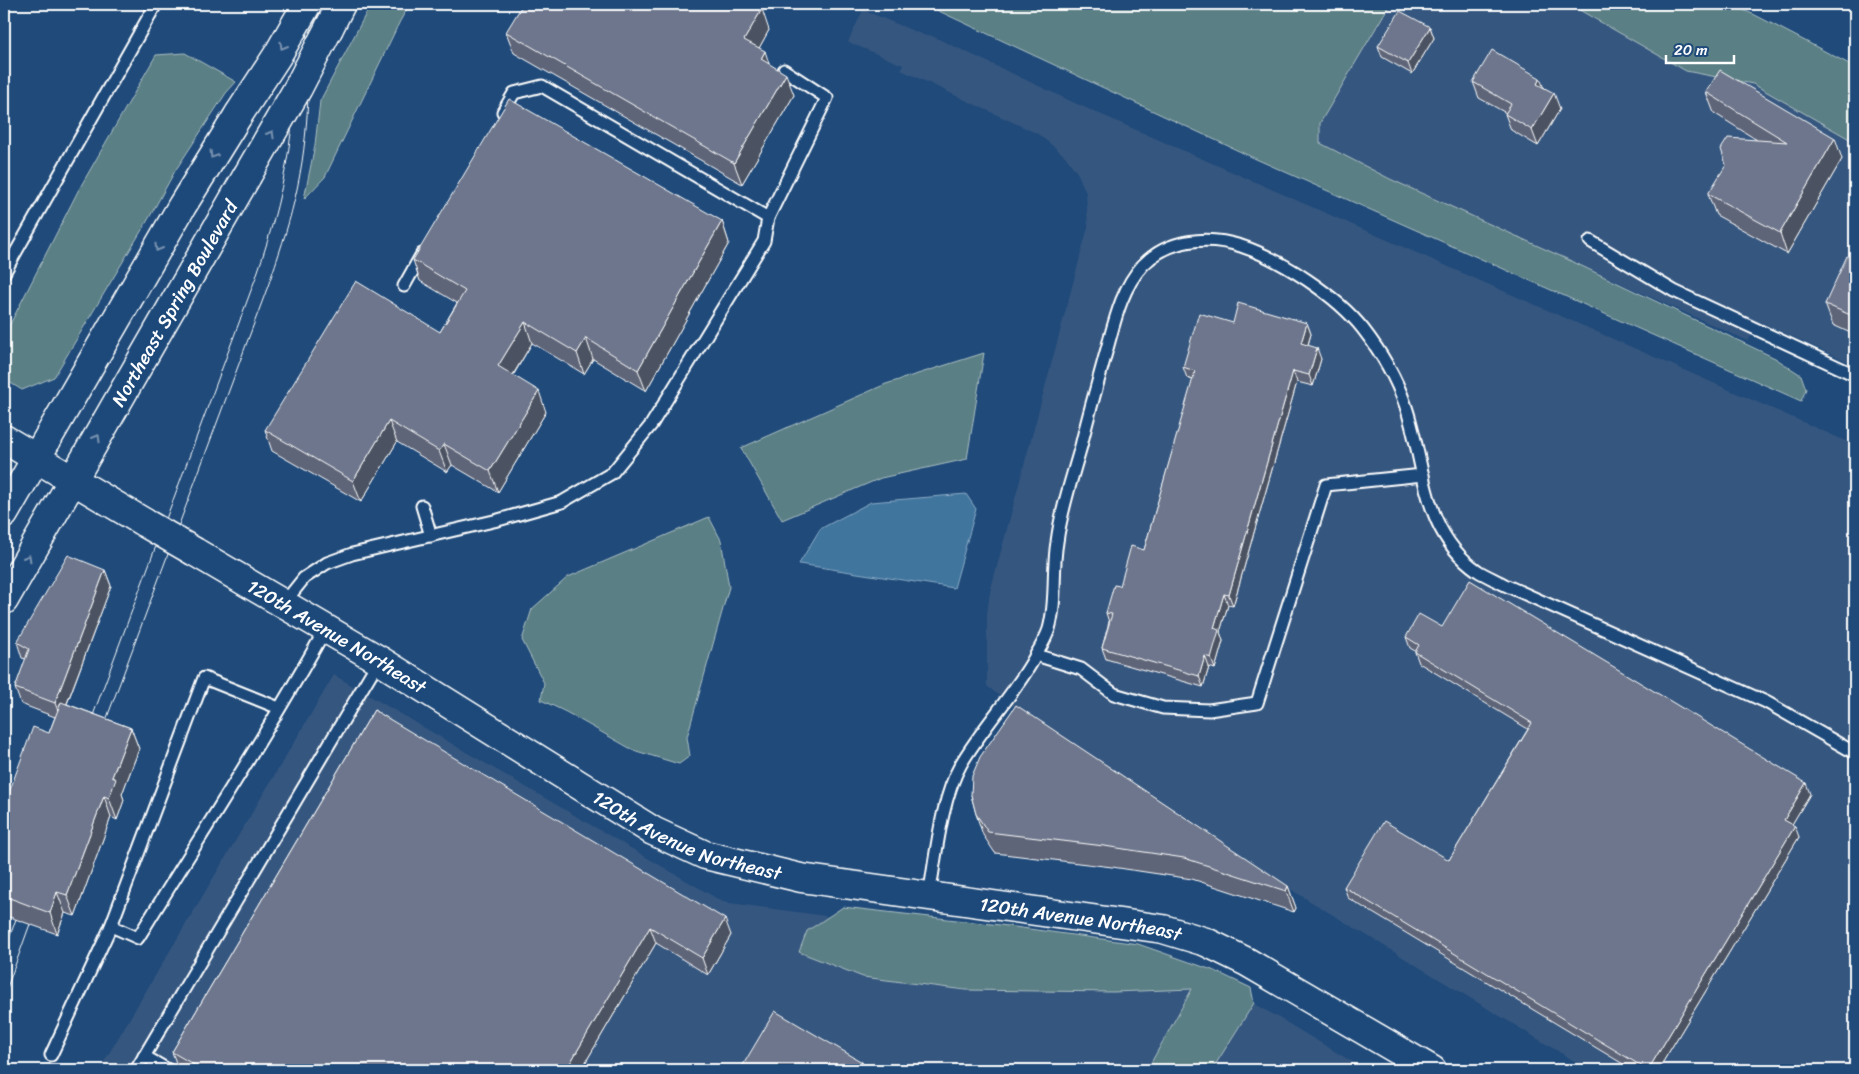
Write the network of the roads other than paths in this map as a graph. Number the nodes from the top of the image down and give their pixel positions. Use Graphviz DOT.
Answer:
graph roads {
  1 [pos="156,4"];
  2 [pos="307,4"];
  3 [pos="341,4"];
  4 [pos="784,70"];
  5 [pos="500,118"];
  6 [pos="768,218"];
  7 [pos="1590,241"];
  8 [pos="428,244"];
  9 [pos="4,273"];
  10 [pos="404,286"];
  11 [pos="1855,375"];
  12 [pos="4,439"];
  13 [pos="36,458"];
  14 [pos="1423,475"];
  15 [pos="73,480"];
  16 [pos="422,506"];
  17 [pos="4,514"];
  18 [pos="431,536"];
  19 [pos="4,600"];
  20 [pos="284,603"];
  21 [pos="326,628"];
  22 [pos="1036,655"];
  23 [pos="380,660"];
  24 [pos="279,708"];
  25 [pos="1855,753"];
  26 [pos="929,896"];
  27 [pos="111,926"];
  28 [pos="51,1055"];
  29 [pos="144,1056"];
  30 [pos="136,1070"];
  31 [pos="168,1070"];
  32 [pos="1432,1070"];
  1 -- 9 [label="lane"];
  2 -- 13 [label="street, one-way, bridge"];
  15 -- 3 [label="street, Northeast Spring Boulevard, one-way, bridge"];
  4 -- 6 [label="lane"];
  5 -- 6 [label="lane"];
  6 -- 18 [label="lane"];
  7 -- 11 [label="lane"];
  8 -- 10 [label="lane"];
  12 -- 13 [label="street, 120th Avenue Northeast"];
  13 -- 15 [label="street, 120th Avenue Northeast"];
  13 -- 17 [label="street"];
  14 -- 22 [label="lane"];
  14 -- 22 [label="lane"];
  14 -- 25 [label="lane"];
  19 -- 15 [label="street, Northeast Spring Boulevard, one-way"];
  15 -- 20 [label="street, 120th Avenue Northeast, bridge"];
  16 -- 18 [label="lane"];
  18 -- 20 [label="lane"];
  20 -- 21 [label="street, 120th Avenue Northeast"];
  21 -- 23 [label="street, 120th Avenue Northeast"];
  21 -- 24 [label="lane"];
  22 -- 26 [label="lane"];
  23 -- 26 [label="street, 120th Avenue Northeast"];
  23 -- 29 [label="lane"];
  24 -- 27 [label="lane"];
  24 -- 27 [label="lane"];
  26 -- 32 [label="street, 120th Avenue Northeast"];
  27 -- 28 [label="lane"];
  29 -- 30 [label="lane"];
  29 -- 31 [label="lane"];
}
